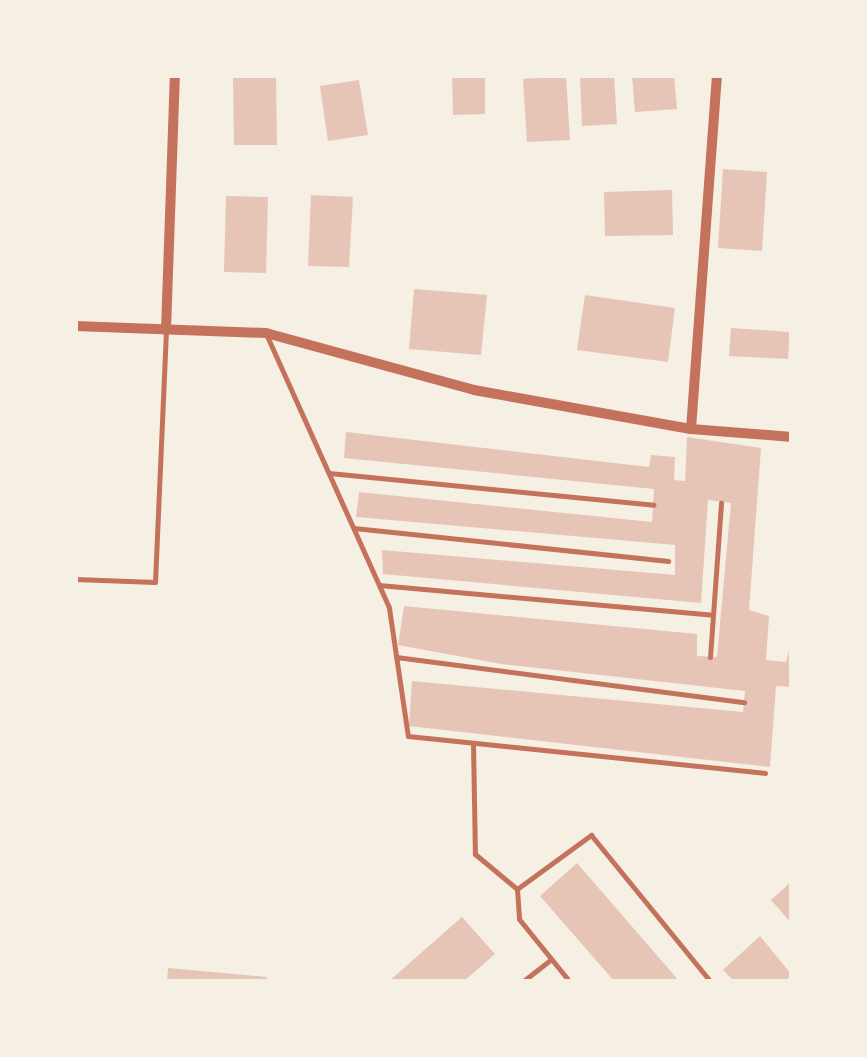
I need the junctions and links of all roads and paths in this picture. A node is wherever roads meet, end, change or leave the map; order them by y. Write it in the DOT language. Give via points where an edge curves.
graph roads {
  1 [pos="175,75"];
  2 [pos="717,75"];
  3 [pos="75,326"];
  4 [pos="166,330"];
  5 [pos="266,333"];
  6 [pos="690,428"];
  7 [pos="792,437"];
  8 [pos="330,472"];
  9 [pos="721,502"];
  10 [pos="653,505"];
  11 [pos="354,528"];
  12 [pos="668,561"];
  13 [pos="75,579"];
  14 [pos="379,586"];
  15 [pos="712,615"];
  16 [pos="396,657"];
  17 [pos="710,657"];
  18 [pos="744,702"];
  19 [pos="473,742"];
  20 [pos="765,773"];
  21 [pos="517,889"];
  22 [pos="551,959"];
  23 [pos="522,982"];
  24 [pos="570,982"];
  25 [pos="711,982"];
  1 -- 4 [label="street"];
  2 -- 6 [label="street"];
  3 -- 4 [label="street"];
  4 -- 5 [label="street"];
  4 -- 13 [label="lane" via="155,582"];
  5 -- 6 [label="street" via="474,390"];
  5 -- 8 [label="lane"];
  6 -- 7 [label="street"];
  8 -- 10 [label="lane"];
  8 -- 11 [label="lane"];
  9 -- 15 [label="lane"];
  11 -- 12 [label="lane"];
  11 -- 14 [label="lane"];
  14 -- 15 [label="lane"];
  14 -- 16 [label="lane"];
  15 -- 17 [label="lane"];
  16 -- 18 [label="lane"];
  16 -- 19 [label="lane" via="408,736"];
  19 -- 20 [label="lane"];
  19 -- 21 [label="lane" via="475,854"];
  21 -- 22 [label="lane" via="519,919"];
  21 -- 25 [label="lane" via="591,835"];
  22 -- 23 [label="lane"];
  22 -- 24 [label="lane"];
}
